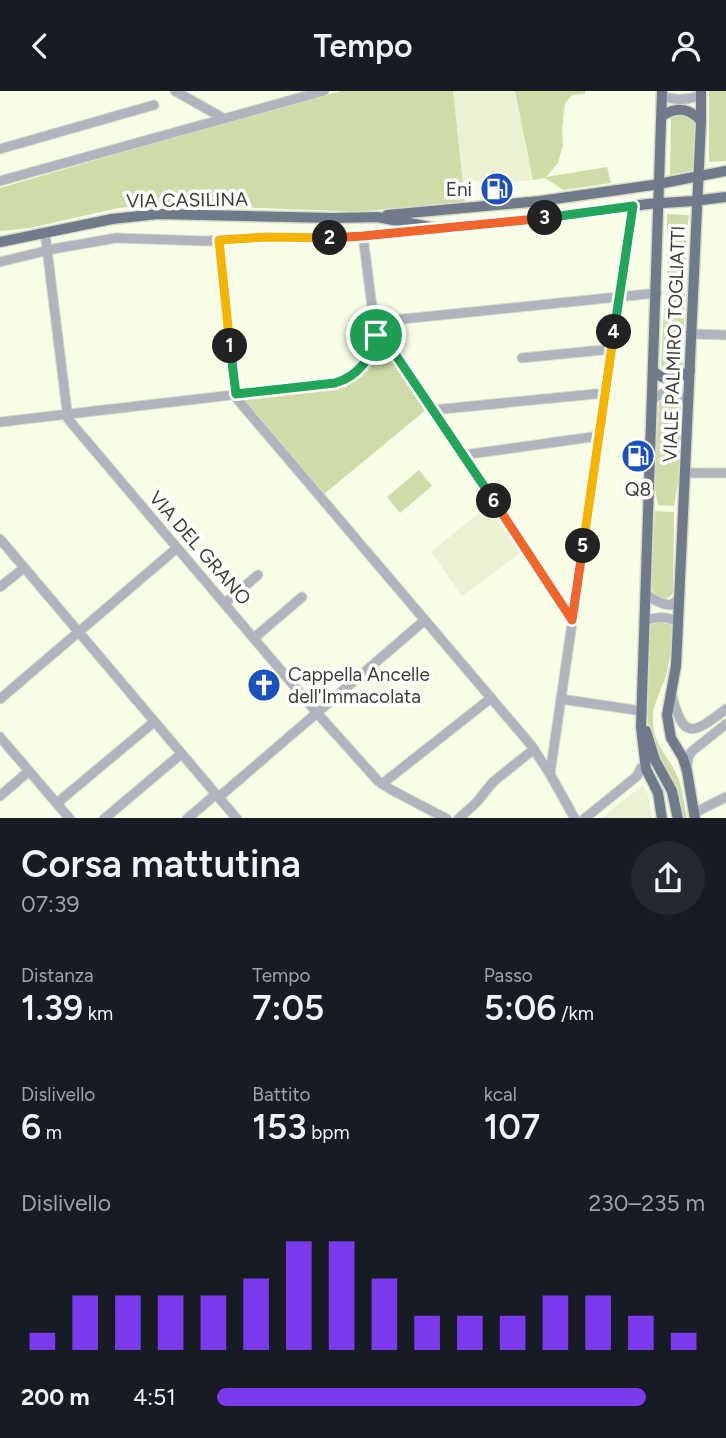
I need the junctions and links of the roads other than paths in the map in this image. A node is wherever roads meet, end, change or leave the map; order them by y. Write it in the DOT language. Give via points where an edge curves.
graph roads {
  1 [pos="175,91"];
  2 [pos="324,91"];
  3 [pos="662,93"];
  4 [pos="701,93"];
  5 [pos="154,104"];
  6 [pos="662,116"];
  7 [pos="223,118"];
  8 [pos="701,121"];
  9 [pos="0,149"];
  10 [pos="726,171"];
  11 [pos="698,176"];
  12 [pos="0,181"];
  13 [pos="660,183"];
  14 [pos="726,197"];
  15 [pos="698,201"];
  16 [pos="660,203"];
  17 [pos="633,206"];
  18 [pos="377,217"];
  19 [pos="436,229"];
  20 [pos="45,233"];
  21 [pos="363,236"];
  22 [pos="219,240"];
  23 [pos="0,242"];
  24 [pos="47,251"];
  25 [pos="0,261"];
  26 [pos="657,293"];
  27 [pos="620,296"];
  28 [pos="374,322"];
  29 [pos="692,334"];
  30 [pos="376,335"];
  31 [pos="726,335"];
  32 [pos="612,349"];
  33 [pos="522,358"];
  34 [pos="690,371"];
  35 [pos="654,372"];
  36 [pos="605,393"];
  37 [pos="236,394"];
  38 [pos="653,400"];
  39 [pos="688,401"];
  40 [pos="433,411"];
  41 [pos="66,414"];
  42 [pos="0,422"];
  43 [pos="598,436"];
  44 [pos="463,455"];
  45 [pos="686,473"];
  46 [pos="726,473"];
  47 [pos="0,539"];
  48 [pos="177,548"];
  49 [pos="24,568"];
  50 [pos="257,575"];
  51 [pos="0,587"];
  52 [pos="645,593"];
  53 [pos="302,597"];
  54 [pos="679,599"];
  55 [pos="225,603"];
  56 [pos="425,620"];
  57 [pos="572,620"];
  58 [pos="644,621"];
  59 [pos="678,623"];
  60 [pos="78,632"];
  61 [pos="254,638"];
  62 [pos="670,691"];
  63 [pos="491,698"];
  64 [pos="0,699"];
  65 [pos="561,699"];
  66 [pos="726,709"];
  67 [pos="642,711"];
  68 [pos="317,713"];
  69 [pos="154,722"];
  70 [pos="726,724"];
  71 [pos="641,727"];
  72 [pos="0,737"];
  73 [pos="534,749"];
  74 [pos="181,754"];
  75 [pos="643,755"];
  76 [pos="641,768"];
  77 [pos="29,771"];
  78 [pos="687,771"];
  79 [pos="550,774"];
  80 [pos="382,784"];
  81 [pos="689,788"];
  82 [pos="0,796"];
  83 [pos="218,796"];
  84 [pos="726,797"];
  85 [pos="57,803"];
  86 [pos="695,816"];
  87 [pos="70,818"];
  88 [pos="104,818"];
  89 [pos="187,818"];
  90 [pos="237,818"];
  91 [pos="447,818"];
  92 [pos="458,818"];
  93 [pos="575,818"];
  94 [pos="584,818"];
  95 [pos="659,818"];
  96 [pos="669,818"];
  97 [pos="678,818"];
  1 -- 7 [label="street"];
  2 -- 7 [label="street"];
  3 -- 4 [label="street" via="676,100"];
  3 -- 6 [label="main road, VIALE PALMIRO TOGLIATTI"];
  4 -- 8 [label="main road, VIALE PALMIRO TOGLIATTI"];
  5 -- 9 [label="street"];
  6 -- 8 [label="main road" via="683,109"];
  6 -- 13 [label="main road, VIALE PALMIRO TOGLIATTI"];
  7 -- 12 [label="street"];
  8 -- 11 [label="main road, VIALE PALMIRO TOGLIATTI"];
  10 -- 11 [label="main road, VIA CASILINA"];
  11 -- 13 [label="main road, VIA CASILINA"];
  11 -- 15 [label="main road, VIALE PALMIRO TOGLIATTI"];
  13 -- 16 [label="main road, VIALE PALMIRO TOGLIATTI"];
  13 -- 18 [label="main road, VIA CASILINA" via="540,201"];
  14 -- 15 [label="main road, VIA CASILINA"];
  15 -- 16 [label="main road, VIA CASILINA"];
  15 -- 29 [label="main road, VIALE PALMIRO TOGLIATTI"];
  16 -- 17 [label="main road, VIA CASILINA"];
  16 -- 26 [label="main road, VIALE PALMIRO TOGLIATTI"];
  17 -- 19 [label="main road, VIA CASILINA"];
  17 -- 27 [label="street"];
  18 -- 19 [label="main road, VIA CASILINA"];
  18 -- 20 [label="main road, VIA CASILINA" via="158,214"];
  19 -- 21 [label="street, VIA CASILINA"];
  20 -- 23 [label="main road, VIA CASILINA"];
  20 -- 24 [label="street"];
  21 -- 22 [label="street, VIA CASILINA"];
  21 -- 28 [label="street"];
  22 -- 24 [label="street, VIA CASILINA" via="116,238"];
  22 -- 37 [label="street"];
  24 -- 25 [label="street, VIA CASILINA"];
  24 -- 41 [label="street"];
  26 -- 27 [label="street"];
  26 -- 35 [label="main road, VIALE PALMIRO TOGLIATTI"];
  27 -- 28 [label="street"];
  27 -- 32 [label="street"];
  28 -- 30 [label="street"];
  29 -- 31 [label="street"];
  29 -- 34 [label="main road, VIALE PALMIRO TOGLIATTI"];
  30 -- 37 [label="street" via="363,365 346,379"];
  30 -- 40 [label="street" via="391,348"];
  32 -- 33 [label="street"];
  32 -- 36 [label="street"];
  34 -- 35 [label="main road" via="670,380"];
  34 -- 39 [label="main road, VIALE PALMIRO TOGLIATTI"];
  35 -- 38 [label="main road, VIALE PALMIRO TOGLIATTI"];
  36 -- 40 [label="street"];
  36 -- 43 [label="street"];
  37 -- 41 [label="street"];
  37 -- 56 [label="street"];
  38 -- 39 [label="street" via="671,392"];
  38 -- 52 [label="main road, VIALE PALMIRO TOGLIATTI"];
  39 -- 45 [label="main road, VIALE PALMIRO TOGLIATTI"];
  40 -- 44 [label="street"];
  41 -- 42 [label="street"];
  41 -- 48 [label="street, VIA DEL GRANO"];
  43 -- 44 [label="street"];
  43 -- 57 [label="street"];
  44 -- 57 [label="street"];
  45 -- 46 [label="street"];
  45 -- 54 [label="main road, VIALE PALMIRO TOGLIATTI"];
  47 -- 49 [label="street"];
  48 -- 55 [label="street, VIA DEL GRANO"];
  48 -- 60 [label="street"];
  49 -- 51 [label="street"];
  49 -- 60 [label="street"];
  50 -- 55 [label="street"];
  52 -- 54 [label="street" via="666,604"];
  52 -- 58 [label="main road, VIALE PALMIRO TOGLIATTI"];
  53 -- 61 [label="street"];
  54 -- 59 [label="main road, VIALE PALMIRO TOGLIATTI"];
  55 -- 61 [label="street, VIA DEL GRANO"];
  56 -- 63 [label="street"];
  56 -- 68 [label="street"];
  57 -- 65 [label="street"];
  58 -- 59 [label="street" via="661,617"];
  58 -- 67 [label="main road, VIALE PALMIRO TOGLIATTI"];
  59 -- 62 [label="main road, VIALE PALMIRO TOGLIATTI"];
  60 -- 64 [label="street"];
  60 -- 69 [label="street"];
  61 -- 68 [label="street, VIA DEL GRANO"];
  62 -- 66 [label="street" via="678,717 688,729 701,727"];
  62 -- 78 [label="main road, VIALE PALMIRO TOGLIATTI" via="668,728"];
  62 -- 81 [label="main road, VIALE PALMIRO TOGLIATTI" via="662,726"];
  63 -- 73 [label="street"];
  63 -- 80 [label="street"];
  65 -- 67 [label="street"];
  65 -- 79 [label="street"];
  67 -- 71 [label="main road, VIALE PALMIRO TOGLIATTI"];
  67 -- 97 [label="main road, VIALE PALMIRO TOGLIATTI" via="652,754 671,788"];
  68 -- 80 [label="street, VIA DEL GRANO"];
  68 -- 83 [label="street"];
  69 -- 74 [label="street"];
  69 -- 85 [label="street"];
  70 -- 78 [label="street" via="691,753"];
  71 -- 75 [label="main road, VIALE PALMIRO TOGLIATTI"];
  71 -- 96 [label="main road, VIALE PALMIRO TOGLIATTI"];
  72 -- 77 [label="street"];
  73 -- 79 [label="street"];
  73 -- 92 [label="street"];
  74 -- 83 [label="street"];
  74 -- 88 [label="street"];
  75 -- 76 [label="main road, VIALE PALMIRO TOGLIATTI"];
  75 -- 95 [label="main road, VIALE PALMIRO TOGLIATTI" via="658,793"];
  76 -- 94 [label="street"];
  76 -- 95 [label="main road, VIALE PALMIRO TOGLIATTI"];
  77 -- 82 [label="street"];
  77 -- 85 [label="street"];
  78 -- 81 [label="main road, VIALE PALMIRO TOGLIATTI"];
  79 -- 93 [label="street"];
  80 -- 91 [label="street, VIA DEL GRANO"];
  81 -- 86 [label="main road, VIALE PALMIRO TOGLIATTI"];
  83 -- 89 [label="street"];
  83 -- 90 [label="street"];
  84 -- 86 [label="street"];
  85 -- 87 [label="street"];
}
